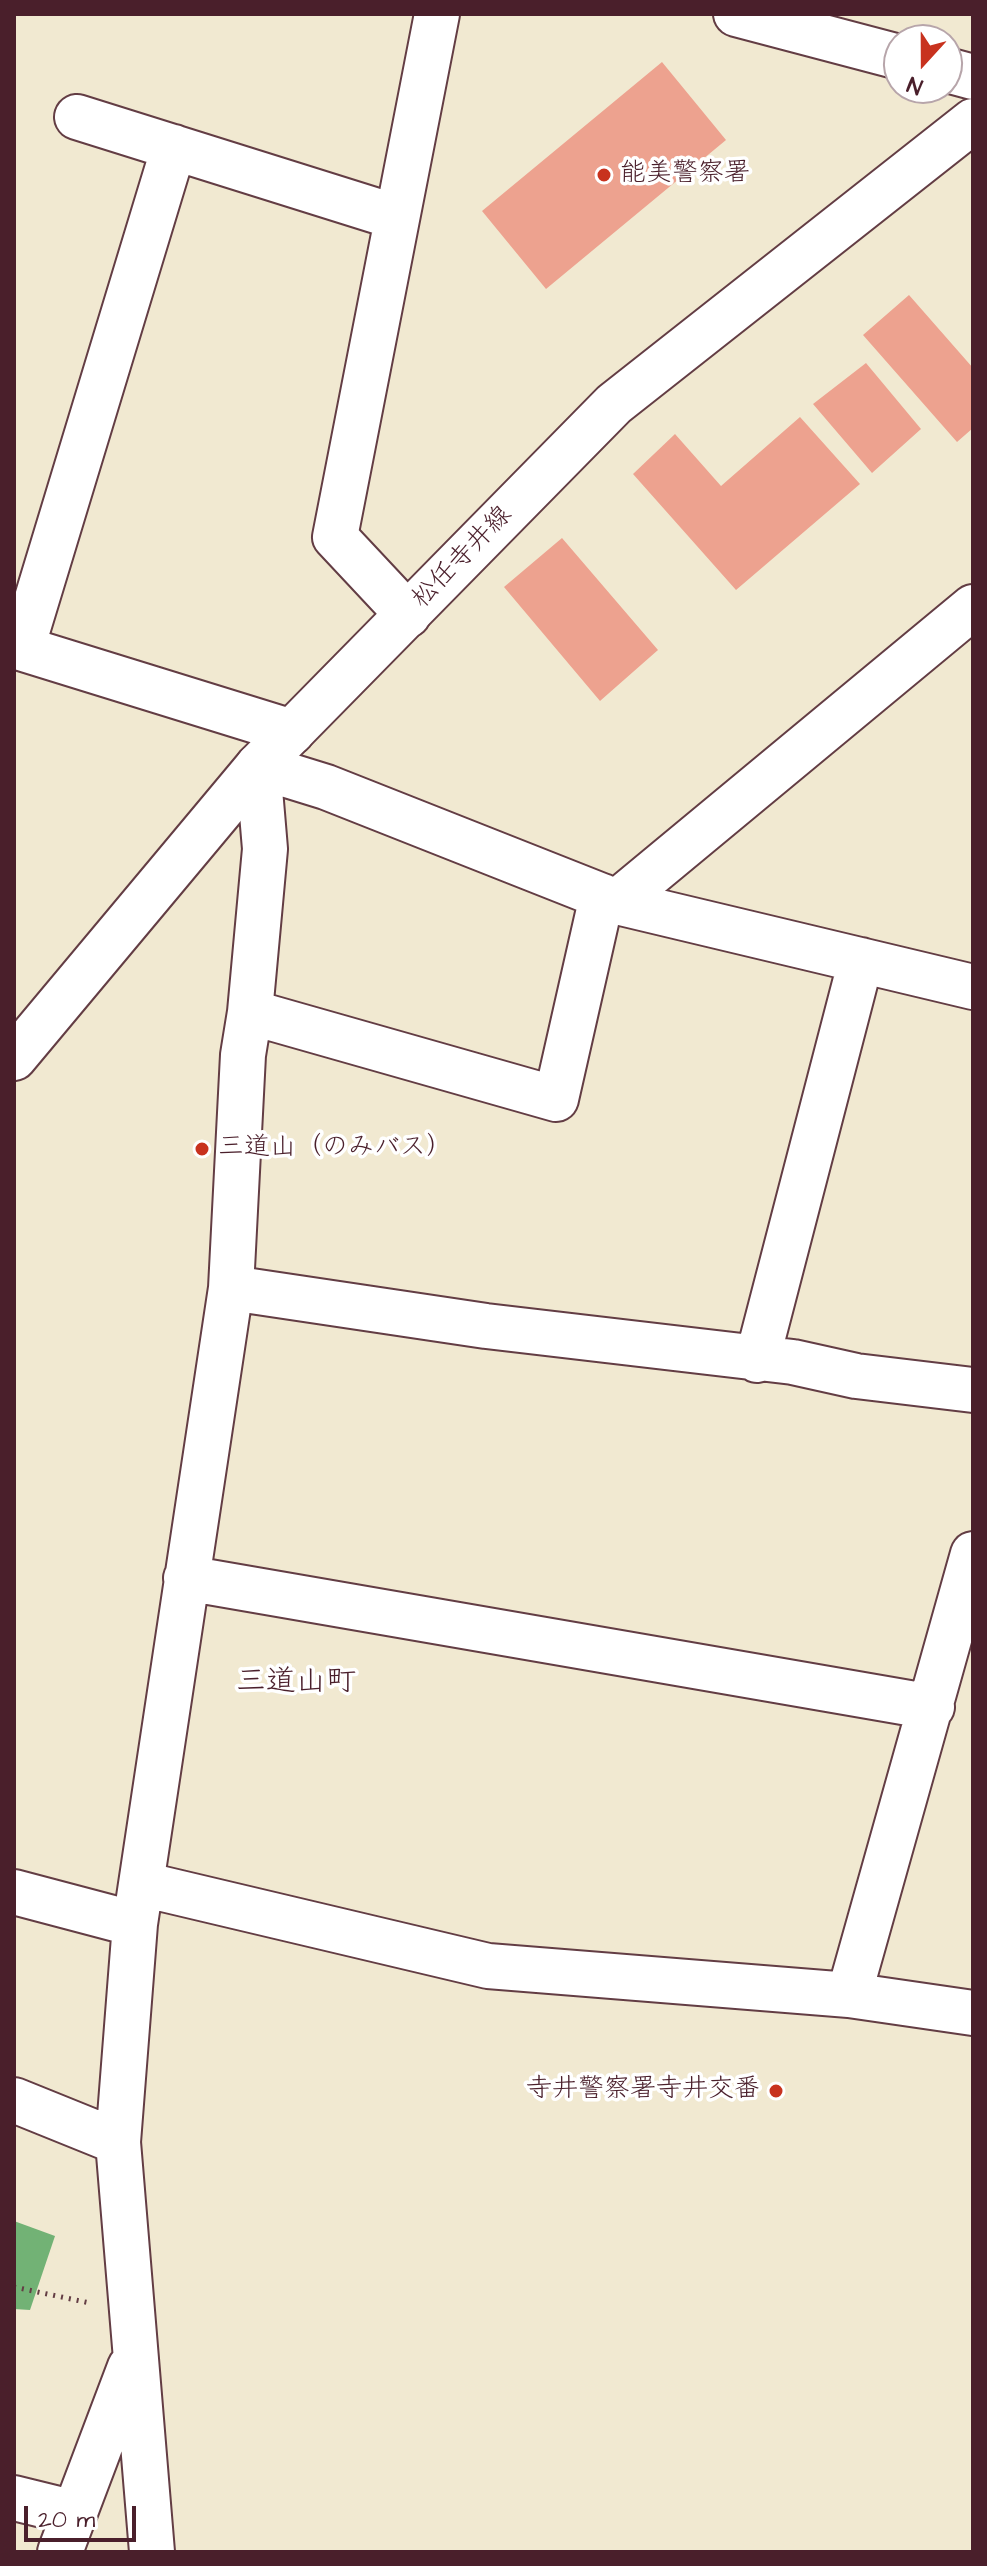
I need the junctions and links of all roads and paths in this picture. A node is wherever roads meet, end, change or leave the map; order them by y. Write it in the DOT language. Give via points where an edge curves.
graph roads {
  1 [pos="437,14"];
  2 [pos="736,14"];
  3 [pos="883,53"];
  4 [pos="77,117"];
  5 [pos="973,121"];
  6 [pos="174,147"];
  7 [pos="396,217"];
  8 [pos="973,607"];
  9 [pos="408,615"];
  10 [pos="18,647"];
  11 [pos="292,732"];
  12 [pos="258,766"];
  13 [pos="609,899"];
  14 [pos="861,960"];
  15 [pos="973,987"];
  16 [pos="250,1012"];
  17 [pos="14,1058"];
  18 [pos="231,1288"];
  19 [pos="757,1360"];
  20 [pos="973,1390"];
  21 [pos="973,1554"];
  22 [pos="186,1578"];
  23 [pos="932,1707"];
  24 [pos="14,1892"];
  25 [pos="139,1904"];
  26 [pos="849,1995"];
  27 [pos="973,2013"];
  28 [pos="14,2100"];
  29 [pos="118,2142"];
  30 [pos="14,2287"];
  31 [pos="130,2311"];
  32 [pos="134,2356"];
  33 [pos="14,2498"];
  34 [pos="67,2533"];
  35 [pos="152,2552"];
  1 -- 7 [label="street"];
  2 -- 3 [label="street"];
  4 -- 6 [label="street"];
  5 -- 9 [label="street, 松任寺井線" via="614,404"];
  6 -- 7 [label="street"];
  6 -- 10 [label="street"];
  7 -- 9 [label="street" via="335,537"];
  8 -- 13 [label="street"];
  9 -- 11 [label="street, 松任寺井線"];
  10 -- 11 [label="street"];
  11 -- 12 [label="street, 松任寺井線"];
  12 -- 13 [label="street" via="326,787"];
  12 -- 16 [label="street" via="265,849"];
  12 -- 17 [label="street, 松任寺井線"];
  13 -- 14 [label="street"];
  13 -- 16 [label="street" via="556,1099"];
  14 -- 15 [label="street"];
  14 -- 19 [label="street"];
  16 -- 18 [label="street" via="243,1055"];
  18 -- 19 [label="street"];
  18 -- 22 [label="street"];
  19 -- 20 [label="street"];
  21 -- 23 [label="street"];
  22 -- 23 [label="street"];
  22 -- 25 [label="street"];
  23 -- 26 [label="street"];
  24 -- 25 [label="street"];
  25 -- 26 [label="street" via="488,1966"];
  25 -- 29 [label="street"];
  26 -- 27 [label="street"];
  28 -- 29 [label="street"];
  29 -- 31 [label="street"];
  30 -- 31 [label="path"];
  31 -- 32 [label="street"];
  32 -- 34 [label="street"];
  32 -- 35 [label="street"];
  33 -- 34 [label="street"];
}
